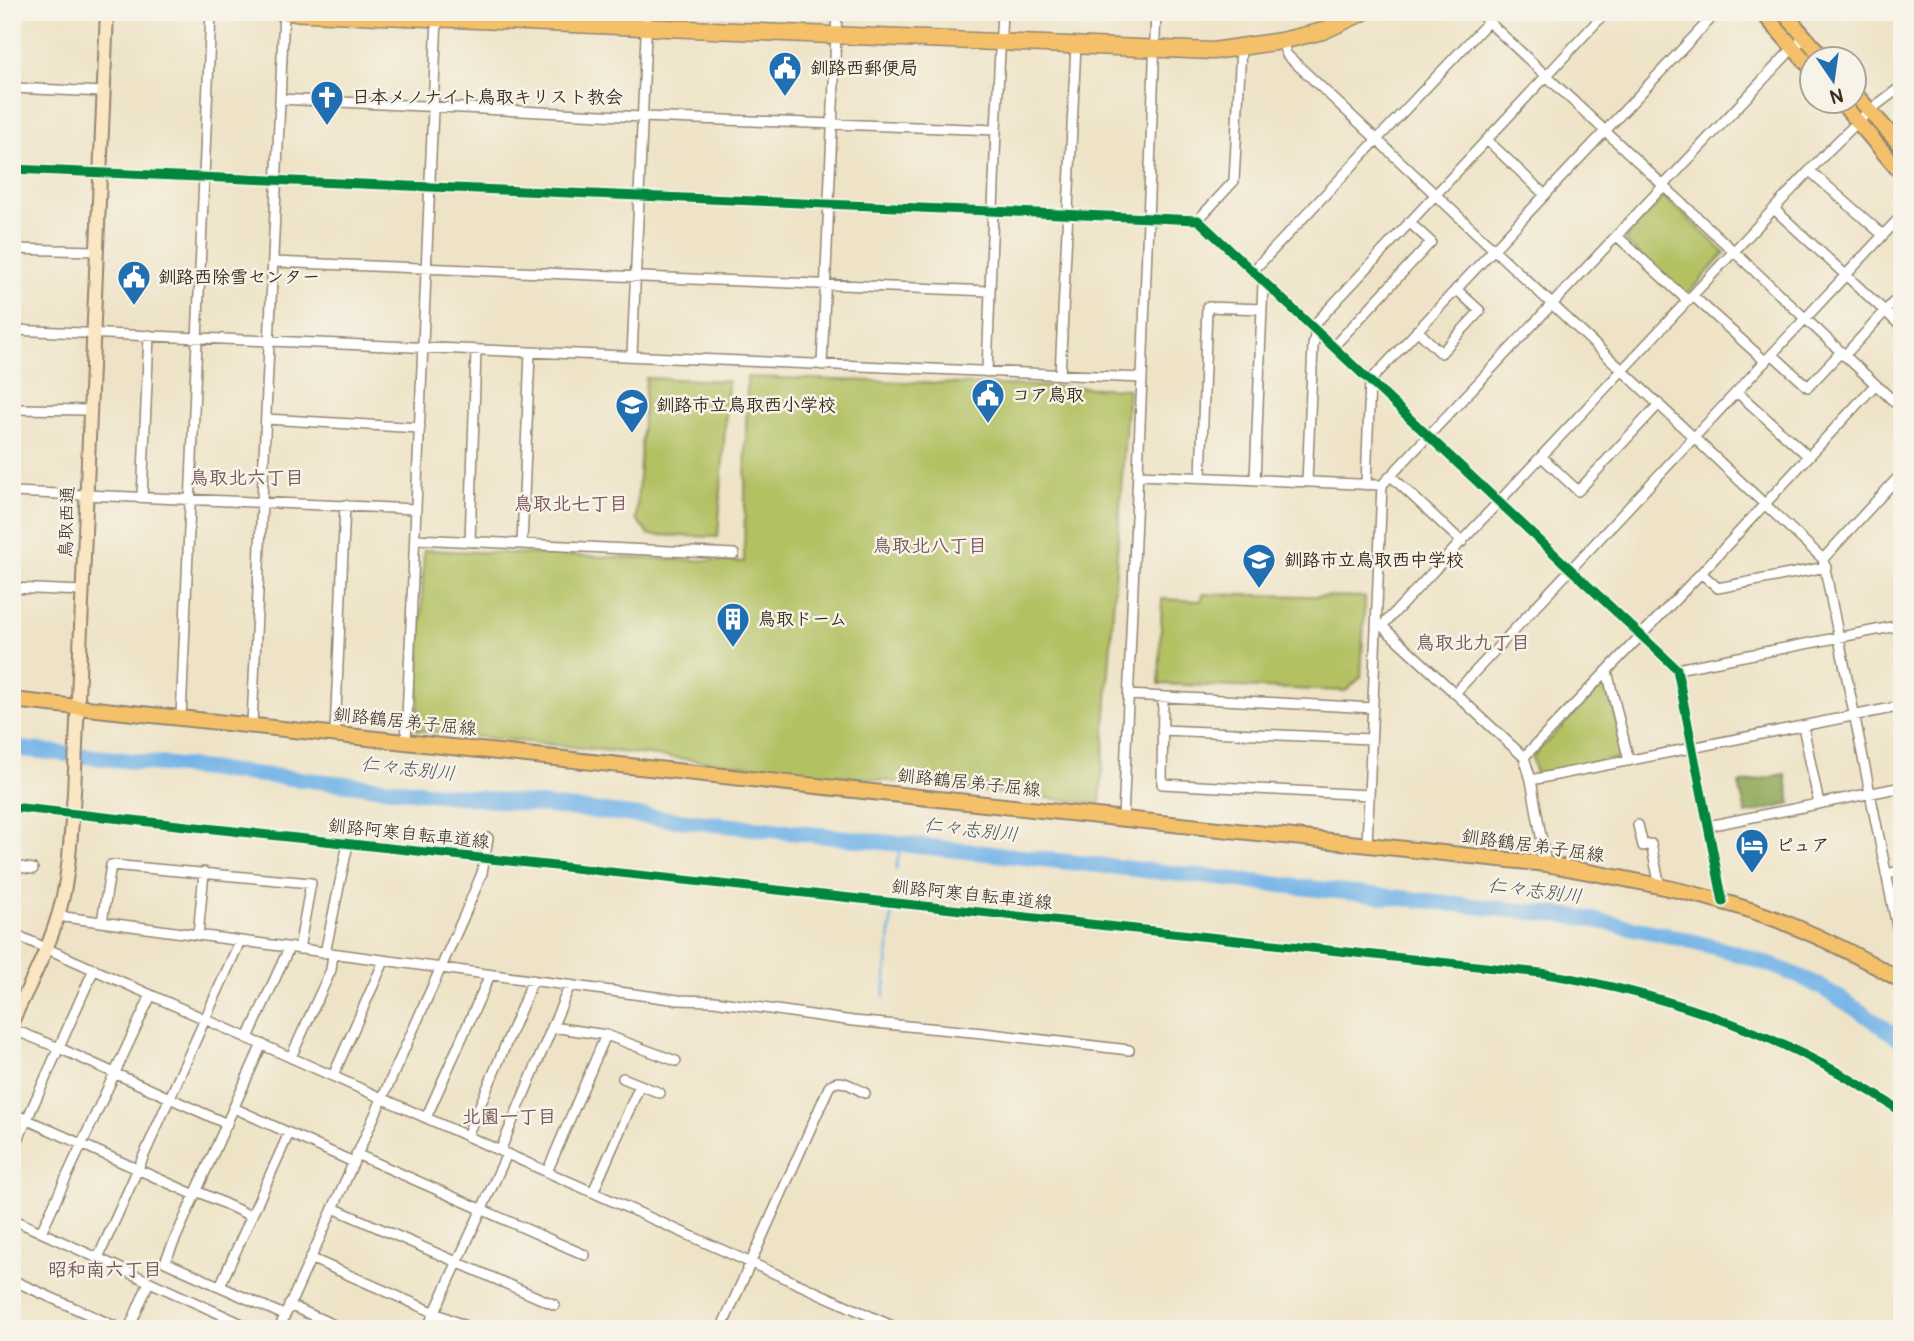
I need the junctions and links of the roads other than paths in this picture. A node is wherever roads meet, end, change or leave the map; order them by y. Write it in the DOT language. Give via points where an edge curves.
graph roads {
  1 [pos="107,12"];
  2 [pos="211,12"];
  3 [pos="284,12"];
  4 [pos="837,12"];
  5 [pos="1002,12"];
  6 [pos="1156,12"];
  7 [pos="1364,12"];
  8 [pos="1478,12"];
  9 [pos="1606,12"];
  10 [pos="1697,12"];
  11 [pos="1717,12"];
  12 [pos="1762,12"];
  13 [pos="1783,12"];
  14 [pos="437,16"];
  15 [pos="646,20"];
  16 [pos="1488,22"];
  17 [pos="1708,22"];
  18 [pos="836,35"];
  19 [pos="1805,37"];
  20 [pos="1281,41"];
  21 [pos="1001,43"];
  22 [pos="1076,45"];
  23 [pos="1813,46"];
  24 [pos="1154,48"];
  25 [pos="1241,48"];
  26 [pos="1793,48"];
  27 [pos="1798,54"];
  28 [pos="1546,77"];
  29 [pos="1902,86"];
  30 [pos="12,88"];
  31 [pos="104,92"];
  32 [pos="280,99"];
  33 [pos="434,106"];
  34 [pos="1870,110"];
  35 [pos="1853,116"];
  36 [pos="642,117"];
  37 [pos="1857,120"];
  38 [pos="833,123"];
  39 [pos="996,130"];
  40 [pos="1604,131"];
  41 [pos="1376,139"];
  42 [pos="1487,140"];
  43 [pos="1902,147"];
  44 [pos="12,169"];
  45 [pos="1810,171"];
  46 [pos="99,172"];
  47 [pos="1902,174"];
  48 [pos="204,176"];
  49 [pos="276,181"];
  50 [pos="1664,186"];
  51 [pos="430,187"];
  52 [pos="1436,194"];
  53 [pos="1545,195"];
  54 [pos="639,196"];
  55 [pos="830,205"];
  56 [pos="1773,209"];
  57 [pos="994,211"];
  58 [pos="1066,214"];
  59 [pos="1902,215"];
  60 [pos="1147,218"];
  61 [pos="1198,220"];
  62 [pos="1409,222"];
  63 [pos="1883,235"];
  64 [pos="1616,236"];
  65 [pos="12,249"];
  66 [pos="1494,249"];
  67 [pos="96,251"];
  68 [pos="1733,253"];
  69 [pos="273,262"];
  70 [pos="427,268"];
  71 [pos="1252,272"];
  72 [pos="1845,275"];
  73 [pos="636,276"];
  74 [pos="1263,283"];
  75 [pos="827,284"];
  76 [pos="1456,289"];
  77 [pos="990,292"];
  78 [pos="1902,293"];
  79 [pos="1690,299"];
  80 [pos="1552,304"];
  81 [pos="1262,309"];
  82 [pos="1885,311"];
  83 [pos="1805,320"];
  84 [pos="1902,327"];
  85 [pos="1314,329"];
  86 [pos="12,330"];
  87 [pos="1417,330"];
  88 [pos="93,333"];
  89 [pos="149,335"];
  90 [pos="196,339"];
  91 [pos="269,341"];
  92 [pos="1333,347"];
  93 [pos="423,348"];
  94 [pos="476,350"];
  95 [pos="530,353"];
  96 [pos="1842,355"];
  97 [pos="632,356"];
  98 [pos="1769,358"];
  99 [pos="822,365"];
  100 [pos="987,372"];
  101 [pos="1623,372"];
  102 [pos="1060,375"];
  103 [pos="1142,378"];
  104 [pos="1370,381"];
  105 [pos="1875,385"];
  106 [pos="1738,393"];
  107 [pos="1659,404"];
  108 [pos="12,409"];
  109 [pos="89,410"];
  110 [pos="1902,410"];
  111 [pos="266,419"];
  112 [pos="420,428"];
  113 [pos="1429,436"];
  114 [pos="1695,438"];
  115 [pos="1808,456"];
  116 [pos="1542,457"];
  117 [pos="1902,473"];
  118 [pos="1138,475"];
  119 [pos="1391,476"];
  120 [pos="1201,477"];
  121 [pos="1255,480"];
  122 [pos="1307,482"];
  123 [pos="1366,485"];
  124 [pos="1382,485"];
  125 [pos="12,492"];
  126 [pos="86,494"];
  127 [pos="142,497"];
  128 [pos="189,499"];
  129 [pos="262,502"];
  130 [pos="1499,502"];
  131 [pos="1765,503"];
  132 [pos="345,505"];
  133 [pos="416,509"];
  134 [pos="415,539"];
  135 [pos="1902,541"];
  136 [pos="470,542"];
  137 [pos="1462,542"];
  138 [pos="522,544"];
  139 [pos="1902,553"];
  140 [pos="734,554"];
  141 [pos="1825,563"];
  142 [pos="1570,569"];
  143 [pos="1701,573"];
  144 [pos="12,588"];
  145 [pos="82,591"];
  146 [pos="1902,625"];
  147 [pos="1379,626"];
  148 [pos="1641,635"];
  149 [pos="1839,637"];
  150 [pos="1677,669"];
  151 [pos="1607,671"];
  152 [pos="1456,692"];
  153 [pos="1128,695"];
  154 [pos="1163,696"];
  155 [pos="12,699"];
  156 [pos="1902,706"];
  157 [pos="1373,708"];
  158 [pos="77,712"];
  159 [pos="1855,716"];
  160 [pos="180,718"];
  161 [pos="253,724"];
  162 [pos="1803,726"];
  163 [pos="1162,730"];
  164 [pos="335,733"];
  165 [pos="1371,739"];
  166 [pos="406,741"];
  167 [pos="1693,748"];
  168 [pos="1524,757"];
  169 [pos="1629,761"];
  170 [pos="1531,780"];
  171 [pos="1902,787"];
  172 [pos="1369,794"];
  173 [pos="1870,794"];
  174 [pos="1819,804"];
  175 [pos="1123,819"];
  176 [pos="1638,825"];
  177 [pos="1708,826"];
  178 [pos="488,838"];
  179 [pos="348,844"];
  180 [pos="1367,845"];
  181 [pos="1546,864"];
  182 [pos="12,866"];
  183 [pos="33,869"];
  184 [pos="1902,871"];
  185 [pos="204,872"];
  186 [pos="1886,874"];
  187 [pos="1660,886"];
  188 [pos="1723,901"];
  189 [pos="57,916"];
  190 [pos="102,922"];
  191 [pos="12,933"];
  192 [pos="198,935"];
  193 [pos="240,941"];
  194 [pos="46,948"];
  195 [pos="294,949"];
  196 [pos="1902,951"];
  197 [pos="329,954"];
  198 [pos="384,961"];
  199 [pos="440,969"];
  200 [pos="94,970"];
  201 [pos="490,975"];
  202 [pos="1901,978"];
  203 [pos="533,980"];
  204 [pos="569,985"];
  205 [pos="151,995"];
  206 [pos="205,1019"];
  207 [pos="12,1022"];
  208 [pos="552,1027"];
  209 [pos="12,1029"];
  210 [pos="606,1035"];
  211 [pos="248,1038"];
  212 [pos="262,1044"];
  213 [pos="59,1048"];
  214 [pos="1129,1050"];
  215 [pos="291,1057"];
  216 [pos="676,1061"];
  217 [pos="114,1073"];
  218 [pos="333,1076"];
  219 [pos="623,1078"];
  220 [pos="640,1085"];
  221 [pos="865,1093"];
  222 [pos="660,1094"];
  223 [pos="169,1098"];
  224 [pos="382,1098"];
  225 [pos="234,1108"];
  226 [pos="12,1114"];
  227 [pos="426,1118"];
  228 [pos="27,1120"];
  229 [pos="227,1124"];
  230 [pos="289,1133"];
  231 [pos="467,1136"];
  232 [pos="82,1144"];
  233 [pos="504,1152"];
  234 [pos="12,1153"];
  235 [pos="355,1158"];
  236 [pos="137,1169"];
  237 [pos="547,1172"];
  238 [pos="593,1192"];
  239 [pos="196,1193"];
  240 [pos="333,1208"];
  241 [pos="483,1210"];
  242 [pos="251,1216"];
  243 [pos="12,1219"];
  244 [pos="41,1233"];
  245 [pos="585,1255"];
  246 [pos="97,1258"];
  247 [pos="310,1258"];
  248 [pos="457,1263"];
  249 [pos="750,1263"];
  250 [pos="12,1280"];
  251 [pos="149,1282"];
  252 [pos="220,1286"];
  253 [pos="289,1305"];
  254 [pos="555,1305"];
  255 [pos="434,1312"];
  256 [pos="285,1315"];
  257 [pos="121,1329"];
  258 [pos="129,1329"];
  259 [pos="253,1329"];
  260 [pos="279,1329"];
  261 [pos="343,1329"];
  262 [pos="427,1329"];
  263 [pos="472,1329"];
  264 [pos="721,1329"];
  265 [pos="899,1329"];
  1 -- 31 [label="street, 鳥取西通"];
  2 -- 48 [label="street"];
  3 -- 14 [label="highway"];
  3 -- 32 [label="street"];
  4 -- 18 [label="street"];
  5 -- 21 [label="street"];
  6 -- 24 [label="street"];
  7 -- 20 [label="highway" via="1322,31"];
  8 -- 16 [label="street"];
  9 -- 28 [label="street"];
  10 -- 17 [label="street"];
  11 -- 17 [label="street"];
  12 -- 26 [label="main road"];
  13 -- 19 [label="main road"];
  14 -- 15 [label="highway"];
  14 -- 33 [label="street"];
  15 -- 18 [label="highway"];
  15 -- 36 [label="street"];
  16 -- 28 [label="street"];
  16 -- 41 [label="street"];
  17 -- 40 [label="street"];
  18 -- 21 [label="highway"];
  18 -- 38 [label="street"];
  19 -- 23 [label="main road"];
  19 -- 26 [label="street"];
  20 -- 25 [label="highway"];
  20 -- 41 [label="street" via="1287,55"];
  21 -- 22 [label="highway"];
  21 -- 39 [label="street"];
  22 -- 24 [label="highway"];
  22 -- 58 [label="street"];
  24 -- 25 [label="highway"];
  24 -- 60 [label="street"];
  25 -- 61 [label="street" via="1234,181"];
  26 -- 27 [label="main road"];
  26 -- 50 [label="street"];
  28 -- 40 [label="street"];
  28 -- 42 [label="street"];
  29 -- 34 [label="street"];
  30 -- 31 [label="street"];
  31 -- 46 [label="street, 鳥取西通"];
  32 -- 33 [label="street"];
  32 -- 49 [label="street"];
  33 -- 36 [label="street"];
  33 -- 51 [label="street"];
  34 -- 37 [label="street"];
  34 -- 43 [label="main road"];
  35 -- 37 [label="main road"];
  36 -- 38 [label="street"];
  36 -- 54 [label="street"];
  37 -- 45 [label="street"];
  37 -- 47 [label="main road"];
  38 -- 39 [label="street"];
  38 -- 55 [label="street"];
  39 -- 57 [label="street"];
  40 -- 50 [label="street"];
  40 -- 53 [label="street"];
  41 -- 52 [label="street"];
  41 -- 71 [label="street"];
  42 -- 52 [label="street"];
  42 -- 53 [label="street"];
  44 -- 46 [label="street"];
  45 -- 56 [label="street"];
  45 -- 63 [label="street"];
  46 -- 48 [label="street"];
  46 -- 67 [label="street, 鳥取西通"];
  48 -- 49 [label="street"];
  48 -- 90 [label="street"];
  49 -- 51 [label="street"];
  49 -- 69 [label="street"];
  50 -- 64 [label="street"];
  50 -- 68 [label="street"];
  51 -- 54 [label="street"];
  51 -- 70 [label="street"];
  52 -- 62 [label="street"];
  52 -- 66 [label="street"];
  53 -- 66 [label="street"];
  54 -- 55 [label="street"];
  54 -- 73 [label="street"];
  55 -- 57 [label="street"];
  55 -- 75 [label="street"];
  56 -- 68 [label="street"];
  56 -- 72 [label="street"];
  57 -- 58 [label="street"];
  57 -- 77 [label="street"];
  58 -- 60 [label="street"];
  58 -- 102 [label="street"];
  59 -- 63 [label="street"];
  60 -- 61 [label="street"];
  60 -- 103 [label="street"];
  61 -- 71 [label="street"];
  62 -- 85 [label="street"];
  62 -- 92 [label="street" via="1431,242"];
  63 -- 72 [label="street"];
  64 -- 79 [label="street"];
  64 -- 80 [label="street"];
  65 -- 67 [label="street"];
  66 -- 76 [label="street"];
  66 -- 80 [label="street"];
  67 -- 88 [label="street, 鳥取西通"];
  68 -- 79 [label="street"];
  68 -- 83 [label="street"];
  69 -- 70 [label="street"];
  69 -- 91 [label="street"];
  70 -- 73 [label="street"];
  70 -- 93 [label="street"];
  71 -- 74 [label="street"];
  72 -- 82 [label="street"];
  72 -- 83 [label="street"];
  73 -- 75 [label="street"];
  73 -- 97 [label="street"];
  74 -- 81 [label="street"];
  74 -- 85 [label="street"];
  75 -- 77 [label="street"];
  75 -- 99 [label="street"];
  76 -- 87 [label="street"];
  76 -- 87 [label="street" via="1480,312 1441,353"];
  77 -- 100 [label="street"];
  78 -- 82 [label="street"];
  79 -- 98 [label="street"];
  79 -- 101 [label="street"];
  80 -- 101 [label="street"];
  80 -- 113 [label="street"];
  81 -- 120 [label="street" via="1207,307"];
  81 -- 121 [label="street"];
  82 -- 84 [label="street"];
  82 -- 96 [label="street"];
  83 -- 96 [label="street"];
  83 -- 98 [label="street"];
  85 -- 92 [label="street"];
  85 -- 122 [label="street"];
  86 -- 88 [label="street"];
  87 -- 104 [label="street"];
  88 -- 89 [label="street"];
  88 -- 109 [label="street, 鳥取西通"];
  89 -- 90 [label="street"];
  89 -- 127 [label="street"];
  90 -- 91 [label="street"];
  90 -- 128 [label="street"];
  91 -- 93 [label="street"];
  91 -- 111 [label="street"];
  92 -- 104 [label="street"];
  93 -- 94 [label="street"];
  93 -- 112 [label="street"];
  94 -- 95 [label="street"];
  94 -- 136 [label="street"];
  95 -- 97 [label="street"];
  95 -- 138 [label="street"];
  96 -- 98 [label="street" via="1808,387"];
  96 -- 105 [label="street"];
  97 -- 99 [label="street"];
  98 -- 106 [label="street"];
  99 -- 100 [label="street"];
  100 -- 102 [label="street"];
  101 -- 107 [label="street"];
  101 -- 116 [label="street"];
  102 -- 103 [label="street"];
  103 -- 118 [label="street"];
  104 -- 113 [label="street"];
  104 -- 123 [label="street"];
  105 -- 110 [label="street"];
  105 -- 115 [label="street"];
  106 -- 114 [label="street"];
  106 -- 115 [label="street"];
  107 -- 114 [label="street"];
  107 -- 116 [label="street" via="1578,491"];
  108 -- 109 [label="street"];
  109 -- 126 [label="street, 鳥取西通"];
  111 -- 112 [label="street"];
  111 -- 129 [label="street"];
  112 -- 133 [label="street"];
  113 -- 119 [label="street"];
  113 -- 130 [label="street"];
  114 -- 131 [label="street"];
  114 -- 142 [label="street"];
  115 -- 131 [label="street"];
  116 -- 130 [label="street"];
  117 -- 141 [label="street"];
  118 -- 120 [label="street"];
  118 -- 153 [label="street"];
  119 -- 124 [label="street"];
  119 -- 137 [label="street"];
  120 -- 121 [label="street"];
  121 -- 122 [label="street"];
  122 -- 123 [label="street"];
  123 -- 124 [label="street"];
  124 -- 147 [label="street"];
  125 -- 126 [label="street"];
  126 -- 127 [label="street"];
  126 -- 145 [label="street, 鳥取西通"];
  127 -- 128 [label="street"];
  128 -- 129 [label="street"];
  128 -- 160 [label="street"];
  129 -- 132 [label="street"];
  129 -- 161 [label="street"];
  130 -- 137 [label="street"];
  130 -- 142 [label="street"];
  131 -- 141 [label="street"];
  131 -- 143 [label="street"];
  132 -- 133 [label="street"];
  132 -- 164 [label="street"];
  133 -- 134 [label="street"];
  134 -- 136 [label="street"];
  134 -- 166 [label="street"];
  135 -- 139 [label="street"];
  136 -- 138 [label="street"];
  137 -- 147 [label="street"];
  138 -- 140 [label="street"];
  141 -- 143 [label="street" via="1718,588"];
  141 -- 149 [label="street"];
  142 -- 148 [label="street"];
  142 -- 152 [label="street"];
  143 -- 148 [label="street"];
  144 -- 145 [label="street"];
  145 -- 158 [label="street, 鳥取西通"];
  146 -- 149 [label="street"];
  147 -- 152 [label="street"];
  147 -- 157 [label="street"];
  148 -- 150 [label="street"];
  148 -- 151 [label="street"];
  149 -- 150 [label="street"];
  149 -- 159 [label="street"];
  150 -- 167 [label="street"];
  151 -- 168 [label="street"];
  151 -- 169 [label="street"];
  152 -- 168 [label="street"];
  153 -- 154 [label="street"];
  153 -- 175 [label="street"];
  154 -- 157 [label="street"];
  154 -- 163 [label="street"];
  155 -- 158 [label="main road, 釧路鶴居弟子屈線"];
  156 -- 159 [label="street"];
  157 -- 165 [label="street"];
  158 -- 160 [label="main road, 釧路鶴居弟子屈線"];
  158 -- 189 [label="street, 鳥取西通" via="69,861"];
  159 -- 162 [label="street"];
  159 -- 173 [label="street"];
  160 -- 161 [label="main road, 釧路鶴居弟子屈線"];
  161 -- 164 [label="main road, 釧路鶴居弟子屈線"];
  162 -- 167 [label="street"];
  162 -- 174 [label="street"];
  163 -- 165 [label="street"];
  163 -- 172 [label="street" via="1162,784"];
  164 -- 166 [label="main road, 釧路鶴居弟子屈線"];
  165 -- 172 [label="street"];
  166 -- 175 [label="main road, 釧路鶴居弟子屈線"];
  167 -- 169 [label="street"];
  167 -- 177 [label="street"];
  168 -- 170 [label="street"];
  169 -- 170 [label="street"];
  170 -- 181 [label="street"];
  171 -- 173 [label="street"];
  172 -- 180 [label="street"];
  173 -- 174 [label="street"];
  173 -- 186 [label="street"];
  174 -- 177 [label="street"];
  175 -- 180 [label="main road, 釧路鶴居弟子屈線"];
  176 -- 187 [label="street" via="1643,846 1651,844"];
  177 -- 188 [label="street"];
  178 -- 199 [label="street" via="482,873"];
  179 -- 197 [label="street"];
  180 -- 181 [label="main road, 釧路鶴居弟子屈線"];
  181 -- 187 [label="main road, 釧路鶴居弟子屈線"];
  182 -- 183 [label="street"];
  184 -- 186 [label="street"];
  185 -- 190 [label="street" via="111,865"];
  185 -- 192 [label="street"];
  185 -- 195 [label="street" via="311,883"];
  186 -- 196 [label="street"];
  187 -- 188 [label="main road, 釧路鶴居弟子屈線"];
  188 -- 202 [label="main road, 釧路鶴居弟子屈線" via="1785,924"];
  189 -- 190 [label="street"];
  189 -- 194 [label="street, 鳥取西通"];
  190 -- 192 [label="street"];
  191 -- 194 [label="street"];
  192 -- 193 [label="street"];
  193 -- 195 [label="street"];
  193 -- 206 [label="street"];
  194 -- 200 [label="street"];
  194 -- 207 [label="street, 鳥取西通"];
  195 -- 197 [label="street"];
  195 -- 211 [label="street"];
  197 -- 198 [label="street"];
  197 -- 215 [label="street" via="331,971"];
  198 -- 199 [label="street"];
  198 -- 218 [label="street"];
  199 -- 201 [label="street"];
  199 -- 224 [label="street"];
  200 -- 205 [label="street"];
  200 -- 213 [label="street"];
  201 -- 203 [label="street"];
  201 -- 227 [label="street"];
  203 -- 204 [label="street"];
  203 -- 231 [label="street"];
  204 -- 208 [label="street"];
  204 -- 214 [label="street"];
  205 -- 206 [label="street"];
  205 -- 217 [label="street"];
  206 -- 211 [label="street"];
  206 -- 223 [label="street"];
  208 -- 210 [label="street"];
  208 -- 233 [label="street"];
  209 -- 213 [label="street"];
  210 -- 216 [label="street"];
  210 -- 237 [label="street"];
  211 -- 212 [label="street"];
  212 -- 215 [label="street"];
  212 -- 225 [label="street"];
  213 -- 217 [label="street"];
  213 -- 228 [label="street"];
  215 -- 218 [label="street"];
  217 -- 223 [label="street"];
  217 -- 232 [label="street"];
  218 -- 224 [label="street"];
  219 -- 220 [label="street"];
  220 -- 222 [label="street"];
  220 -- 238 [label="street"];
  221 -- 249 [label="street" via="838,1081 829,1087"];
  223 -- 229 [label="street"];
  223 -- 236 [label="street"];
  224 -- 227 [label="street"];
  224 -- 235 [label="street"];
  225 -- 229 [label="street"];
  225 -- 230 [label="street"];
  226 -- 228 [label="street"];
  227 -- 231 [label="street"];
  228 -- 232 [label="street"];
  228 -- 234 [label="street"];
  229 -- 239 [label="street"];
  230 -- 235 [label="street"];
  230 -- 242 [label="street"];
  231 -- 233 [label="street"];
  232 -- 236 [label="street"];
  232 -- 244 [label="street"];
  233 -- 237 [label="street"];
  233 -- 241 [label="street"];
  235 -- 240 [label="street"];
  235 -- 241 [label="street"];
  236 -- 239 [label="street"];
  236 -- 246 [label="street"];
  237 -- 238 [label="street"];
  238 -- 249 [label="street"];
  239 -- 242 [label="street"];
  239 -- 252 [label="street" via="165,1262"];
  240 -- 247 [label="street"];
  240 -- 248 [label="street"];
  241 -- 245 [label="street"];
  241 -- 248 [label="street"];
  242 -- 252 [label="street"];
  243 -- 244 [label="street"];
  244 -- 246 [label="street"];
  246 -- 251 [label="street"];
  247 -- 253 [label="street"];
  247 -- 255 [label="street"];
  248 -- 254 [label="street"];
  248 -- 255 [label="street"];
  249 -- 264 [label="street"];
  249 -- 265 [label="street"];
  250 -- 257 [label="street"];
  251 -- 258 [label="street"];
  251 -- 259 [label="street"];
  252 -- 256 [label="street"];
  253 -- 256 [label="street"];
  253 -- 261 [label="street"];
  255 -- 262 [label="street"];
  255 -- 263 [label="street"];
  256 -- 260 [label="street"];
}
